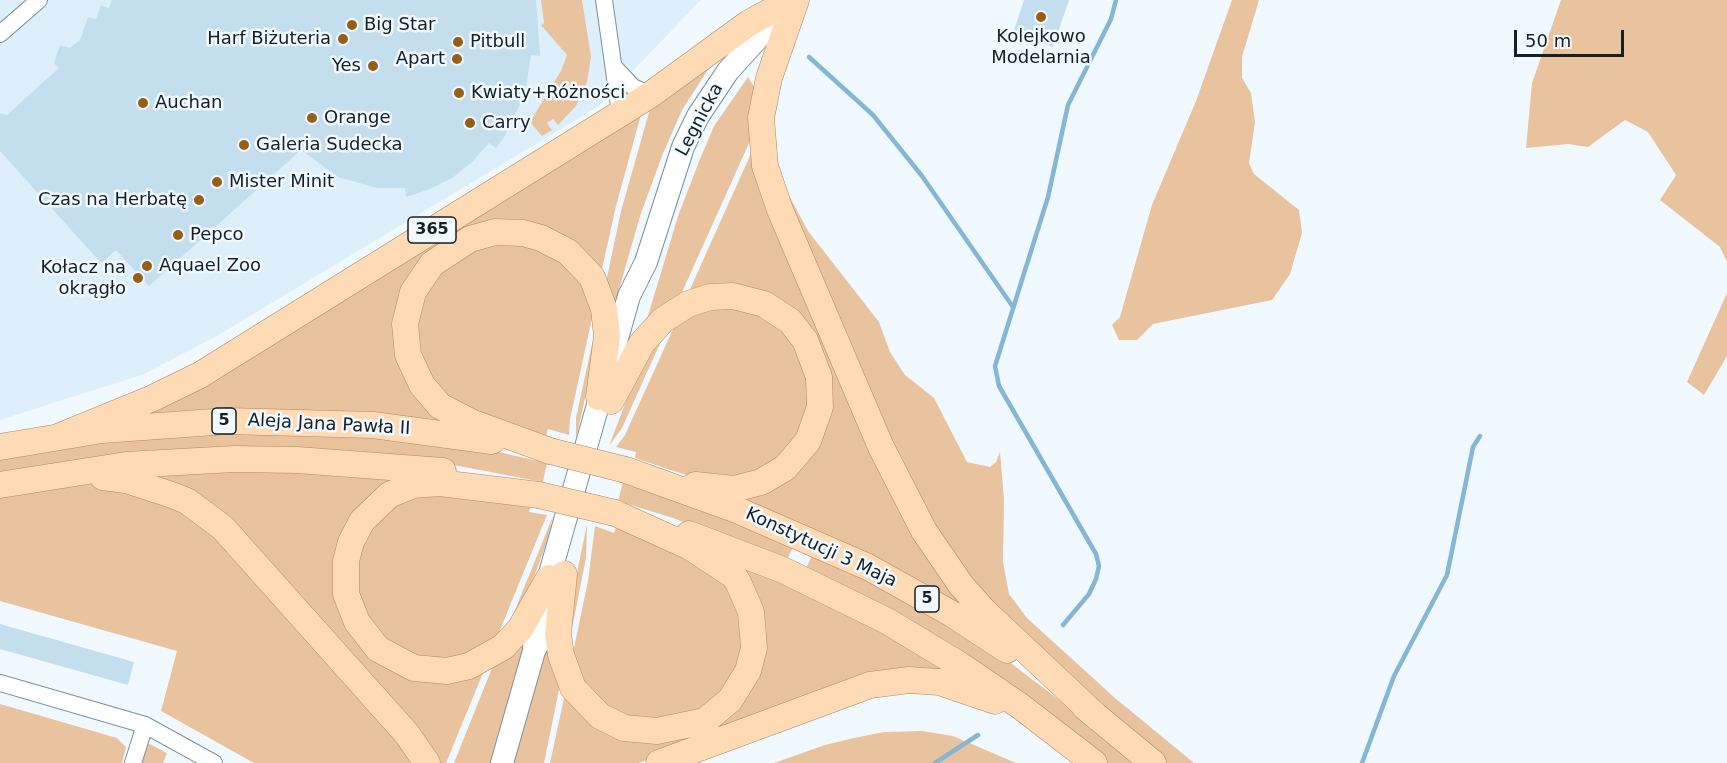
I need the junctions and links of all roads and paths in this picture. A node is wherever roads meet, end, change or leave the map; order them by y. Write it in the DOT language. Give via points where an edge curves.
graph roads {
  1 [pos="39,0"];
  2 [pos="604,0"];
  3 [pos="793,0"];
  4 [pos="0,34"];
  5 [pos="616,69"];
  6 [pos="650,95"];
  7 [pos="620,113"];
  8 [pos="605,399"];
  9 [pos="60,435"];
  10 [pos="0,447"];
  11 [pos="550,451"];
  12 [pos="626,470"];
  13 [pos="36,479"];
  14 [pos="0,485"];
  15 [pos="539,495"];
  16 [pos="615,513"];
  17 [pos="556,576"];
  18 [pos="0,683"];
  19 [pos="1098,718"];
  20 [pos="145,725"];
  21 [pos="1086,757"];
  22 [pos="133,763"];
  23 [pos="214,763"];
  24 [pos="427,763"];
  25 [pos="502,763"];
  26 [pos="659,763"];
  27 [pos="1153,763"];
  1 -- 4 [label="street"];
  2 -- 5 [label="street"];
  3 -- 6 [label="main road, 365" via="749,23"];
  3 -- 8 [label="main road, Legnicka" via="728,71 699,116 671,179 645,262 629,296"];
  3 -- 19 [label="main road" via="761,118 765,166 786,225 881,447 924,531 984,611"];
  5 -- 6 [label="street" via="633,87"];
  5 -- 7 [label="street"];
  6 -- 7 [label="main road, 365"];
  7 -- 9 [label="main road, 365" via="200,375"];
  8 -- 11 [label="main road" via="604,309 592,277 568,252 541,238 495,232 470,239 432,264 413,292 405,324 408,355 422,385 440,406 473,423"];
  8 -- 12 [label="main road" via="642,343 663,320 688,304 722,295 754,300 790,321 805,340 819,377 820,407 815,429 794,461 772,477 751,486 720,489"];
  8 -- 17 [label="main road, Legnicka"];
  9 -- 10 [label="main road, Aleja Jana Pawła II / 5"];
  9 -- 11 [label="main road, Aleja Jana Pawła II / 5" via="228,421 298,421 414,429"];
  11 -- 12 [label="main road, Konstytucji 3 Maja / 5, bridge"];
  12 -- 19 [label="main road, Konstytucji 3 Maja / 5" via="737,510 868,567 952,614 1027,663"];
  13 -- 14 [label="main road, Aleja Jana Pawła II / 5"];
  13 -- 15 [label="main road, Aleja Jana Pawła II / 5" via="126,465 297,460 442,471"];
  13 -- 24 [label="main road" via="126,480 172,495 206,514 236,542 407,734"];
  15 -- 16 [label="main road, Konstytucji 3 Maja / 5, bridge"];
  15 -- 17 [label="main road" via="440,483 413,485 389,495 362,521 351,542 346,561 346,594 357,622 378,649 414,668 447,671 470,666 503,647"];
  16 -- 17 [label="main road" via="690,547 738,582 751,612 754,648 748,671 730,700 705,721 657,731 624,728 600,716 573,688 561,655"];
  16 -- 21 [label="main road, Konstytucji 3 Maja / 5" via="717,544 857,605 960,665"];
  17 -- 25 [label="main road, Legnicka" via="535,626 534,651"];
  18 -- 20 [label="street"];
  19 -- 27 [label="main road, Konstytucji 3 Maja / 5"];
  20 -- 22 [label="street"];
  20 -- 23 [label="street"];
  21 -- 26 [label="main road" via="983,695 939,682 909,680 870,685"];
}
